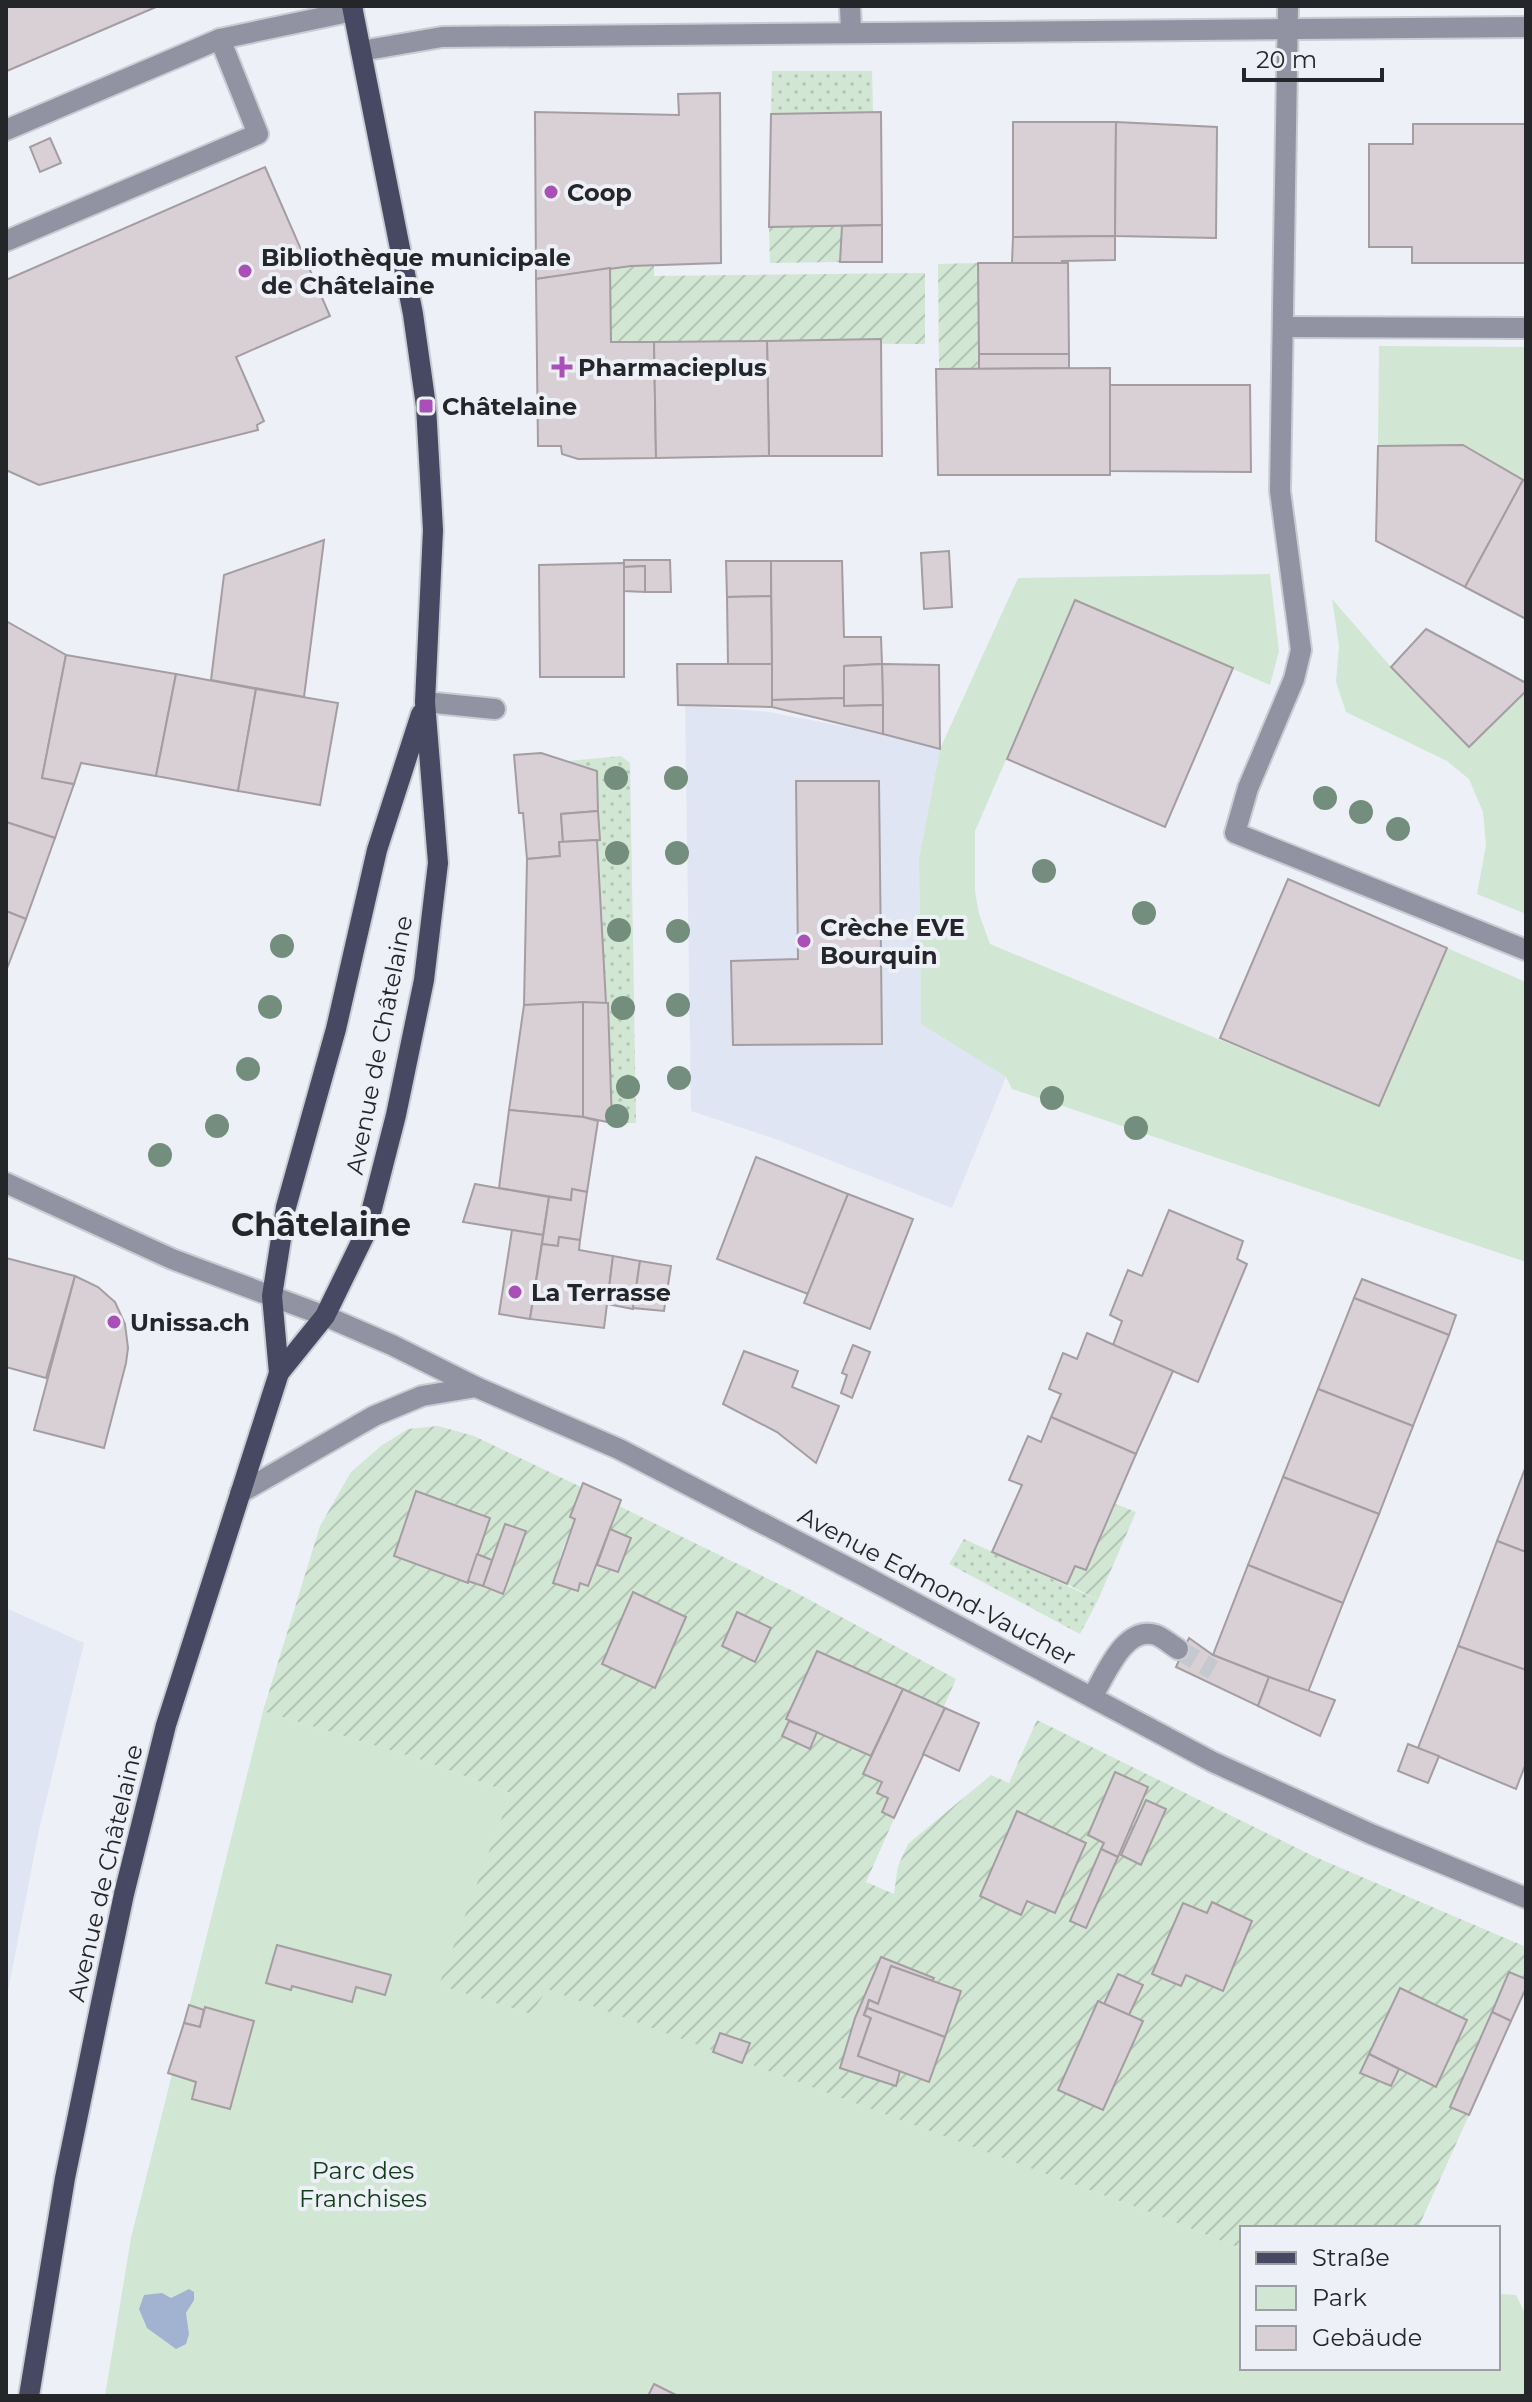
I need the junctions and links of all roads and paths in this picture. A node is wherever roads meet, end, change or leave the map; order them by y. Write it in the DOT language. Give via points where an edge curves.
graph roads {
  1 [pos="850,6"];
  2 [pos="1288,6"];
  3 [pos="353,8"];
  4 [pos="1526,27"];
  5 [pos="1287,29"];
  6 [pos="851,31"];
  7 [pos="220,39"];
  8 [pos="361,51"];
  9 [pos="6,130"];
  10 [pos="6,241"];
  11 [pos="1283,327"];
  12 [pos="1526,328"];
  13 [pos="425,702"];
  14 [pos="495,709"];
  15 [pos="1526,950"];
  16 [pos="6,1183"];
  17 [pos="272,1296"];
  18 [pos="325,1316"];
  19 [pos="279,1373"];
  20 [pos="476,1387"];
  21 [pos="240,1493"];
  22 [pos="1178,1649"];
  23 [pos="1092,1697"];
  24 [pos="1526,1898"];
  25 [pos="29,2396"];
  1 -- 6 [label="street"];
  2 -- 5 [label="street"];
  3 -- 7 [label="street"];
  3 -- 8 [label="main road, Avenue de Châtelaine"];
  4 -- 5 [label="street"];
  5 -- 6 [label="street"];
  5 -- 11 [label="street"];
  6 -- 8 [label="street" via="442,37"];
  7 -- 9 [label="street"];
  7 -- 10 [label="street" via="258,134"];
  8 -- 13 [label="main road, Avenue de Châtelaine" via="426,406 433,530"];
  11 -- 12 [label="street"];
  11 -- 15 [label="street" via="1280,491 1301,650 1235,833"];
  13 -- 14 [label="street"];
  13 -- 17 [label="main road, Avenue de Châtelaine" via="377,850 336,1029 286,1207"];
  13 -- 18 [label="main road, Avenue de Châtelaine" via="438,863 424,980 366,1232"];
  16 -- 17 [label="street, Avenue Edmond-Vaucher" via="172,1259"];
  17 -- 18 [label="street, Avenue Edmond-Vaucher"];
  17 -- 19 [label="main road, Avenue de Châtelaine"];
  18 -- 19 [label="main road, Avenue de Châtelaine"];
  18 -- 20 [label="street, Avenue Edmond-Vaucher"];
  19 -- 21 [label="main road, Avenue de Châtelaine"];
  20 -- 21 [label="street" via="422,1396 374,1416"];
  20 -- 23 [label="street, Avenue Edmond-Vaucher" via="619,1449"];
  21 -- 25 [label="main road, Avenue de Châtelaine" via="166,1725 124,1894 65,2178"];
  22 -- 23 [label="street" via="1157,1636 1140,1634 1126,1642"];
  23 -- 24 [label="street, Avenue Edmond-Vaucher" via="1242,1775"];
}
